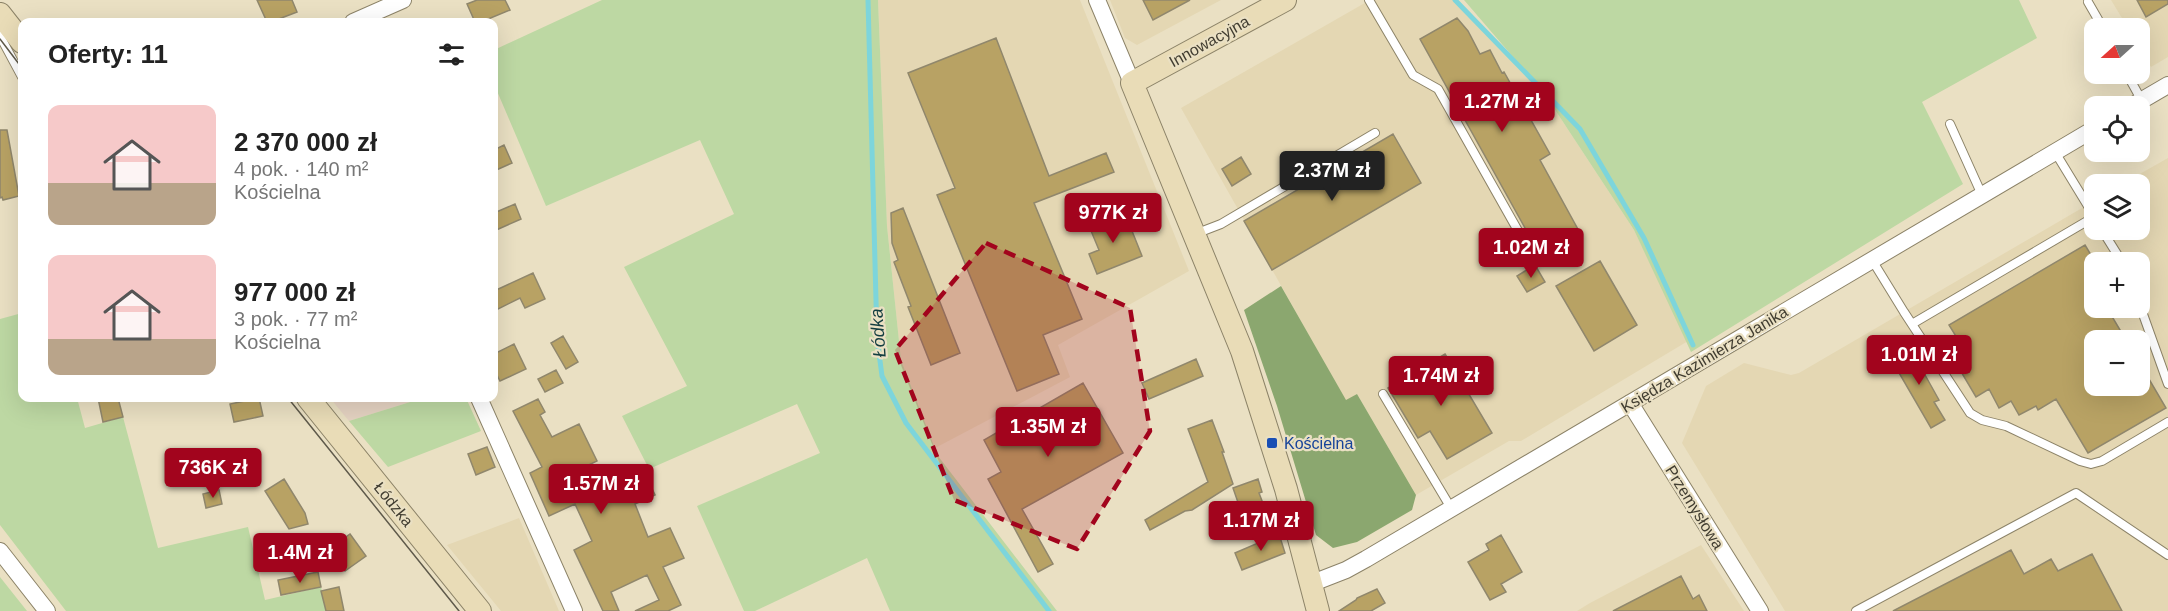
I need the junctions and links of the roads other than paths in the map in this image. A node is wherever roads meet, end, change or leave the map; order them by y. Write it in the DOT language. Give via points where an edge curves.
graph roads {
  1 [pos="403,0"];
  2 [pos="1098,0"];
  3 [pos="1285,0"];
  4 [pos="1369,0"];
  5 [pos="2088,2"];
  6 [pos="0,14"];
  7 [pos="365,15"];
  8 [pos="2097,18"];
  9 [pos="0,36"];
  10 [pos="18,37"];
  11 [pos="18,70"];
  12 [pos="1132,83"];
  13 [pos="2168,86"];
  14 [pos="2150,96"];
  15 [pos="1950,124"];
  16 [pos="1375,133"];
  17 [pos="2084,135"];
  18 [pos="2055,152"];
  19 [pos="1982,195"];
  20 [pos="2084,200"];
  21 [pos="2084,223"];
  22 [pos="1195,234"];
  23 [pos="1530,252"];
  24 [pos="1872,260"];
  25 [pos="2144,318"];
  26 [pos="1912,324"];
  27 [pos="2168,384"];
  28 [pos="1383,394"];
  29 [pos="311,402"];
  30 [pos="481,402"];
  31 [pos="1630,403"];
  32 [pos="2168,422"];
  33 [pos="1451,508"];
  34 [pos="0,551"];
  35 [pos="2168,555"];
  36 [pos="1310,584"];
  37 [pos="47,611"];
  38 [pos="480,611"];
  39 [pos="574,611"];
  40 [pos="1318,611"];
  41 [pos="1760,611"];
  42 [pos="1857,611"];
  1 -- 7 [label="street"];
  2 -- 12 [label="street"];
  3 -- 12 [label="street, Innowacyjna"];
  4 -- 23 [label="lane" via="1413,75 1438,89"];
  5 -- 8 [label="lane"];
  6 -- 10 [label="street"];
  9 -- 11 [label="lane"];
  12 -- 22 [label="street"];
  13 -- 14 [label="street"];
  15 -- 19 [label="lane"];
  16 -- 22 [label="lane" via="1221,224"];
  17 -- 18 [label="street, Księdza Kazimierza Janika"];
  18 -- 19 [label="street, Księdza Kazimierza Janika"];
  18 -- 20 [label="lane"];
  19 -- 24 [label="street, Księdza Kazimierza Janika"];
  21 -- 26 [label="lane"];
  22 -- 36 [label="street" via="1248,371 1286,489"];
  24 -- 26 [label="lane"];
  24 -- 31 [label="street, Księdza Kazimierza Janika"];
  25 -- 27 [label="lane"];
  26 -- 32 [label="lane" via="1970,413 2080,461 2091,464 2102,460"];
  28 -- 33 [label="lane"];
  29 -- 38 [label="street, Łódzka"];
  30 -- 39 [label="street"];
  31 -- 33 [label="street, Księdza Kazimierza Janika"];
  31 -- 41 [label="street, Przemysłowa"];
  33 -- 36 [label="street, Księdza Kazimierza Janika" via="1346,570"];
  34 -- 37 [label="street"];
  35 -- 42 [label="lane" via="2076,494"];
  36 -- 40 [label="street"];
}
